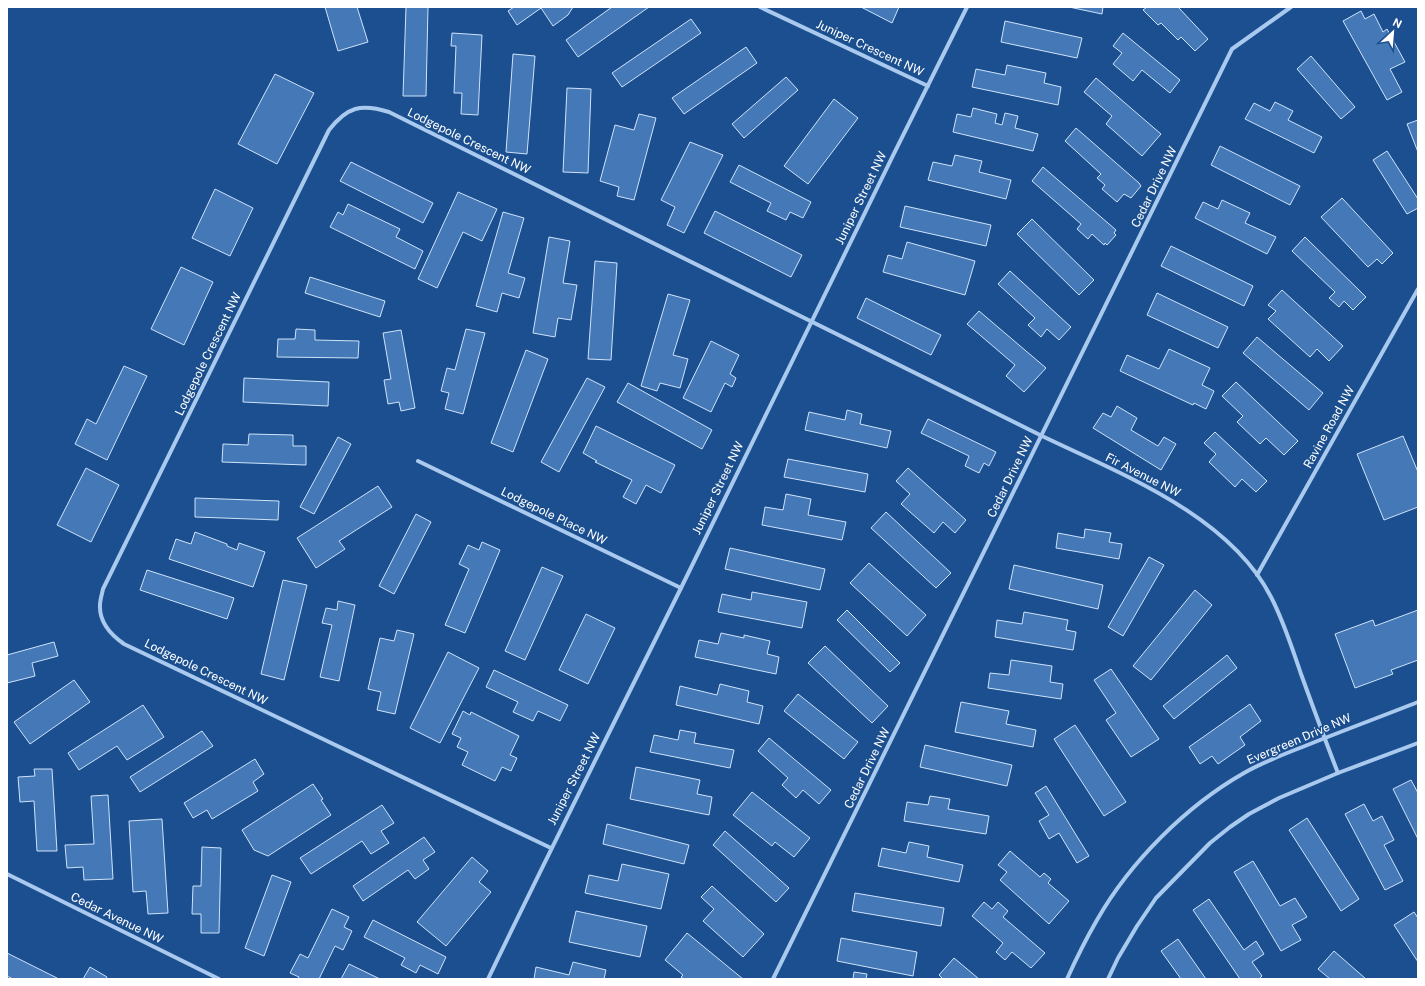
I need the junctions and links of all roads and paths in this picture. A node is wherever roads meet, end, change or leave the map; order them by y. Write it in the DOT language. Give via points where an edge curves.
graph roads {
  1 [pos="760,7"];
  2 [pos="967,7"];
  3 [pos="1291,7"];
  4 [pos="928,86"];
  5 [pos="1418,289"];
  6 [pos="811,322"];
  7 [pos="1042,436"];
  8 [pos="418,461"];
  9 [pos="1257,575"];
  10 [pos="681,588"];
  11 [pos="1418,702"];
  12 [pos="1324,738"];
  13 [pos="1418,742"];
  14 [pos="1338,774"];
  15 [pos="551,848"];
  16 [pos="7,874"];
  17 [pos="219,979"];
  18 [pos="488,979"];
  19 [pos="773,979"];
  20 [pos="1066,979"];
  21 [pos="1108,979"];
  1 -- 4 [label="street, Juniper Crescent NW"];
  2 -- 4 [label="street, Juniper Street NW"];
  3 -- 7 [label="street, Cedar Drive NW" via="1232,49"];
  4 -- 6 [label="street, Juniper Street NW"];
  5 -- 9 [label="street, Ravine Road NW"];
  6 -- 7 [label="street, Fir Avenue NW"];
  6 -- 10 [label="street, Juniper Street NW"];
  6 -- 15 [label="street, Lodgepole Crescent NW" via="389,112 358,107 338,119 325,137 103,589 101,615 113,636 124,644"];
  7 -- 9 [label="street, Fir Avenue NW" via="1150,488 1181,506 1231,545"];
  7 -- 19 [label="street, Cedar Drive NW"];
  8 -- 10 [label="street, Lodgepole Place NW"];
  9 -- 12 [label="street, Fir Avenue NW" via="1271,597 1289,640"];
  10 -- 15 [label="street, Juniper Street NW"];
  11 -- 12 [label="street, Evergreen Drive NW"];
  12 -- 14 [label="street, Fir Avenue NW"];
  12 -- 20 [label="street, Evergreen Drive NW" via="1243,774 1217,790 1177,822 1116,890 1097,919"];
  13 -- 14 [label="street"];
  14 -- 21 [label="street" via="1279,798 1249,814 1210,843 1156,898 1118,958"];
  15 -- 18 [label="street, Juniper Street NW"];
  16 -- 17 [label="street, Cedar Avenue NW"];
}
